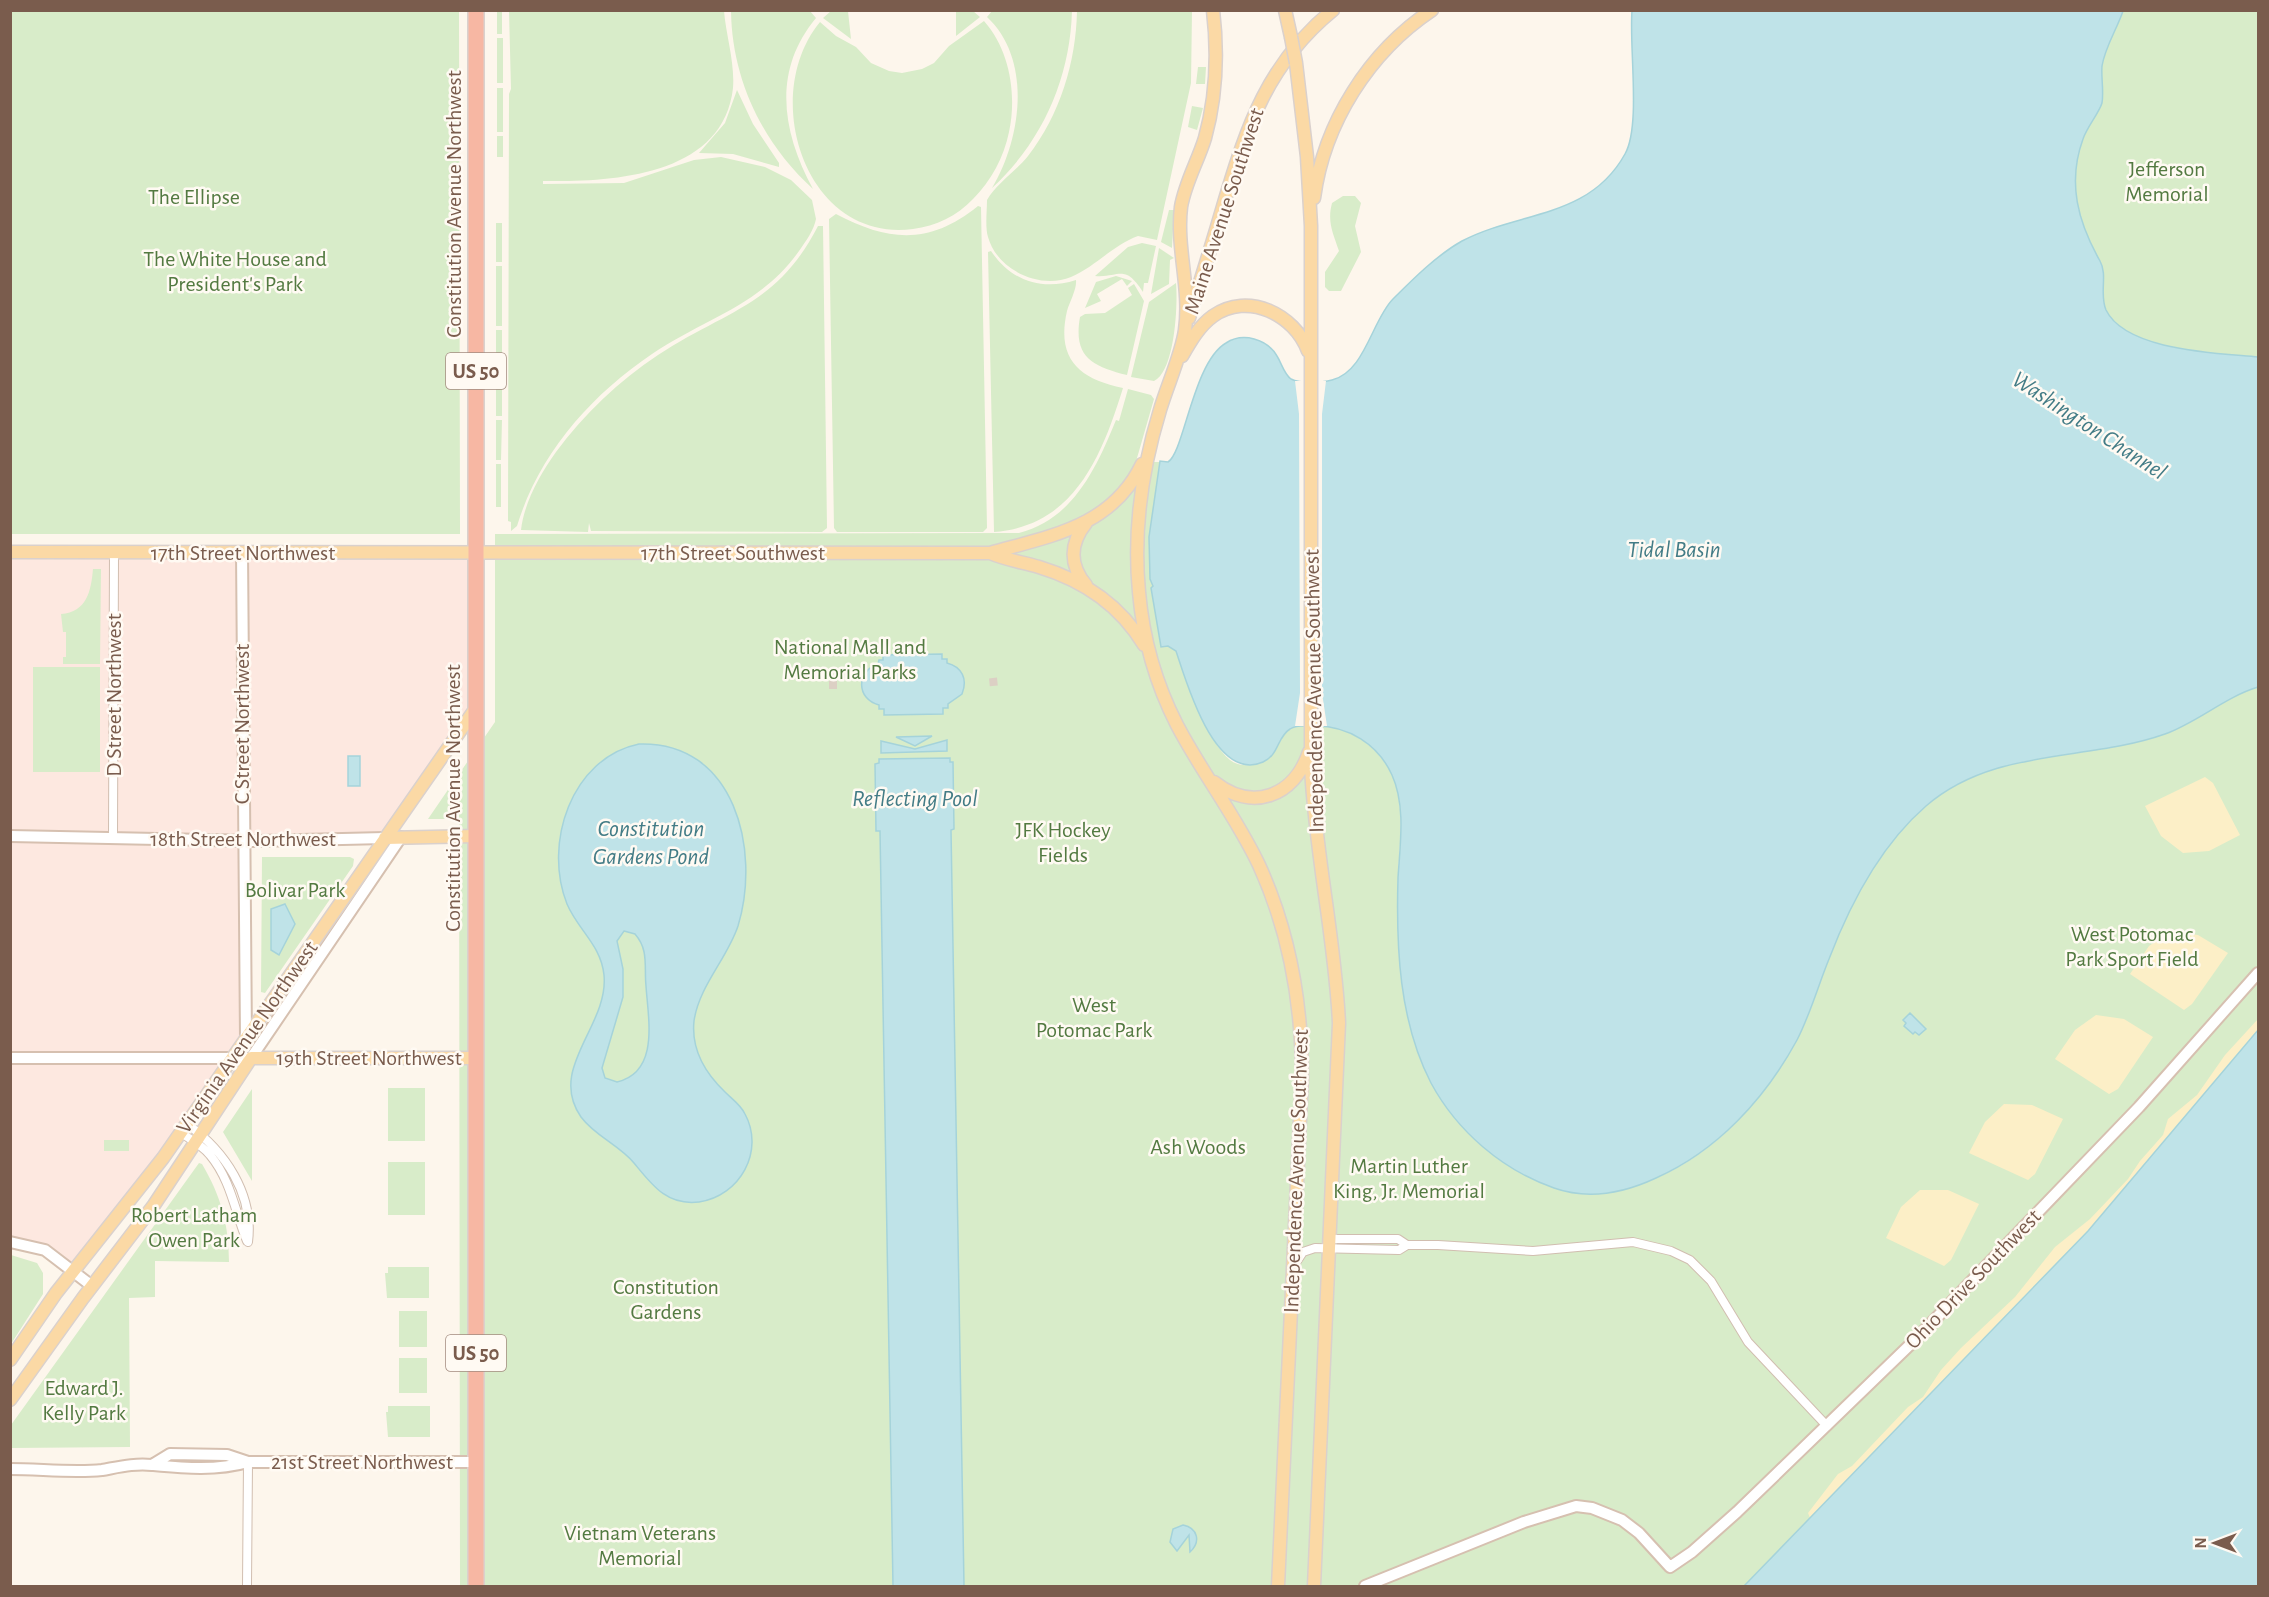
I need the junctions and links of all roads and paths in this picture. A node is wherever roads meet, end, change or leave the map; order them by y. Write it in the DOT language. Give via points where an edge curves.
graph roads {
  1 [pos="477,10"];
  2 [pos="1214,10"];
  3 [pos="1285,10"];
  4 [pos="1333,10"];
  5 [pos="1432,10"];
  6 [pos="1311,226"];
  7 [pos="1185,330"];
  8 [pos="1310,358"];
  9 [pos="1170,374"];
  10 [pos="1148,452"];
  11 [pos="1086,522"];
  12 [pos="10,552"];
  13 [pos="242,552"];
  14 [pos="114,553"];
  15 [pos="476,553"];
  16 [pos="990,554"];
  17 [pos="1088,589"];
  18 [pos="1151,658"];
  19 [pos="476,708"];
  20 [pos="1311,746"];
  21 [pos="1207,775"];
  22 [pos="10,836"];
  23 [pos="476,836"];
  24 [pos="401,837"];
  25 [pos="113,838"];
  26 [pos="385,838"];
  27 [pos="245,839"];
  28 [pos="2259,973"];
  29 [pos="246,1039"];
  30 [pos="10,1058"];
  31 [pos="251,1058"];
  32 [pos="476,1058"];
  33 [pos="232,1059"];
  34 [pos="184,1128"];
  35 [pos="199,1139"];
  36 [pos="10,1242"];
  37 [pos="1330,1244"];
  38 [pos="1294,1266"];
  39 [pos="74,1270"];
  40 [pos="92,1286"];
  41 [pos="10,1360"];
  42 [pos="10,1400"];
  43 [pos="1827,1426"];
  44 [pos="248,1462"];
  45 [pos="476,1462"];
  46 [pos="10,1469"];
  47 [pos="247,1587"];
  48 [pos="476,1587"];
  49 [pos="1278,1587"];
  50 [pos="1314,1587"];
  51 [pos="1365,1587"];
  1 -- 15 [label="highway, Constitution Avenue Northwest / US 50"];
  2 -- 7 [label="main road, Independence Avenue Southwest" via="1212,104 1181,214"];
  3 -- 6 [label="main road, Independence Avenue Southwest, bridge" via="1296,63"];
  4 -- 7 [label="main road, Maine Avenue Southwest" via="1297,46 1257,105"];
  5 -- 6 [label="main road" via="1386,50 1363,76 1344,108 1321,166"];
  6 -- 8 [label="main road, Independence Avenue Southwest"];
  7 -- 9 [label="main road, Independence Avenue Southwest"];
  8 -- 9 [label="main road" via="1303,339 1289,321 1260,307 1244,306 1212,316"];
  8 -- 20 [label="main road, Independence Avenue Southwest"];
  9 -- 10 [label="main road, Independence Avenue Southwest"];
  10 -- 11 [label="main road, 17th Street Southwest" via="1125,490"];
  10 -- 18 [label="main road, Independence Avenue Southwest" via="1137,553 1139,596"];
  11 -- 16 [label="main road, 17th Street Southwest" via="1035,543"];
  11 -- 17 [label="main road" via="1077,536 1073,558 1076,572"];
  12 -- 14 [label="main road, 17th Street Northwest"];
  13 -- 14 [label="main road, 17th Street Northwest"];
  13 -- 15 [label="main road, 17th Street Northwest"];
  13 -- 27 [label="street, C Street Northwest"];
  14 -- 25 [label="street, D Street Northwest"];
  15 -- 16 [label="main road, 17th Street Southwest"];
  15 -- 19 [label="highway, Constitution Avenue Northwest / US 50"];
  16 -- 17 [label="main road, 17th Street Southwest" via="1054,572"];
  17 -- 18 [label="main road, 17th Street Southwest" via="1123,616"];
  18 -- 21 [label="main road, Independence Avenue Southwest" via="1170,711"];
  19 -- 23 [label="highway, Constitution Avenue Northwest / US 50"];
  19 -- 26 [label="main road, Virginia Avenue Northwest"];
  20 -- 21 [label="main road" via="1298,776 1272,794 1242,797 1224,790"];
  20 -- 37 [label="main road, Independence Avenue Southwest" via="1315,825 1339,1023"];
  21 -- 38 [label="main road, Independence Avenue Southwest" via="1259,867 1281,922 1295,975 1302,1077"];
  22 -- 25 [label="street, 18th Street Northwest"];
  23 -- 24 [label="main road, 18th Street Northwest"];
  23 -- 32 [label="highway, Constitution Avenue Northwest / US 50"];
  24 -- 26 [label="main road, 18th Street Northwest"];
  24 -- 31 [label="street, Virginia Avenue Northwest"];
  25 -- 27 [label="street, 18th Street Northwest"];
  26 -- 27 [label="street, 18th Street Northwest"];
  26 -- 29 [label="main road, Virginia Avenue Northwest"];
  27 -- 29 [label="street, C Street Northwest"];
  28 -- 43 [label="street, Ohio Drive Southwest" via="2131,1115"];
  29 -- 33 [label="main road, Virginia Avenue Northwest"];
  30 -- 33 [label="street, 19th Street Northwest"];
  31 -- 32 [label="main road, 19th Street Northwest"];
  31 -- 33 [label="street, 19th Street Northwest"];
  31 -- 35 [label="main road, Virginia Avenue Northwest"];
  32 -- 45 [label="highway, Constitution Avenue Northwest / US 50"];
  33 -- 34 [label="main road, Virginia Avenue Northwest"];
  34 -- 35 [label="street"];
  34 -- 39 [label="main road, Virginia Avenue Northwest" via="143,1186"];
  35 -- 35 [label="street" via="220,1170 248,1242 250,1222 237,1182 217,1148"];
  35 -- 40 [label="main road, Virginia Avenue Northwest" via="145,1219"];
  36 -- 39 [label="street" via="38,1247"];
  37 -- 38 [label="street" via="1308,1250"];
  37 -- 43 [label="street" via="1399,1250 1407,1245 1533,1251 1633,1242 1671,1251 1690,1260 1711,1281 1748,1342"];
  37 -- 50 [label="main road, Independence Avenue Southwest"];
  38 -- 49 [label="main road, Independence Avenue Southwest"];
  39 -- 40 [label="street"];
  39 -- 41 [label="main road, Virginia Avenue Northwest"];
  40 -- 42 [label="main road, Virginia Avenue Northwest"];
  43 -- 51 [label="street, Ohio Drive Southwest" via="1730,1519 1670,1567 1622,1520 1576,1506 1524,1522"];
  44 -- 45 [label="street, 21st Street Northwest"];
  44 -- 46 [label="street, 21st Street Northwest" via="228,1468 120,1465 102,1470"];
  44 -- 47 [label="street"];
  45 -- 48 [label="highway, Constitution Avenue Northwest / US 50"];
}
